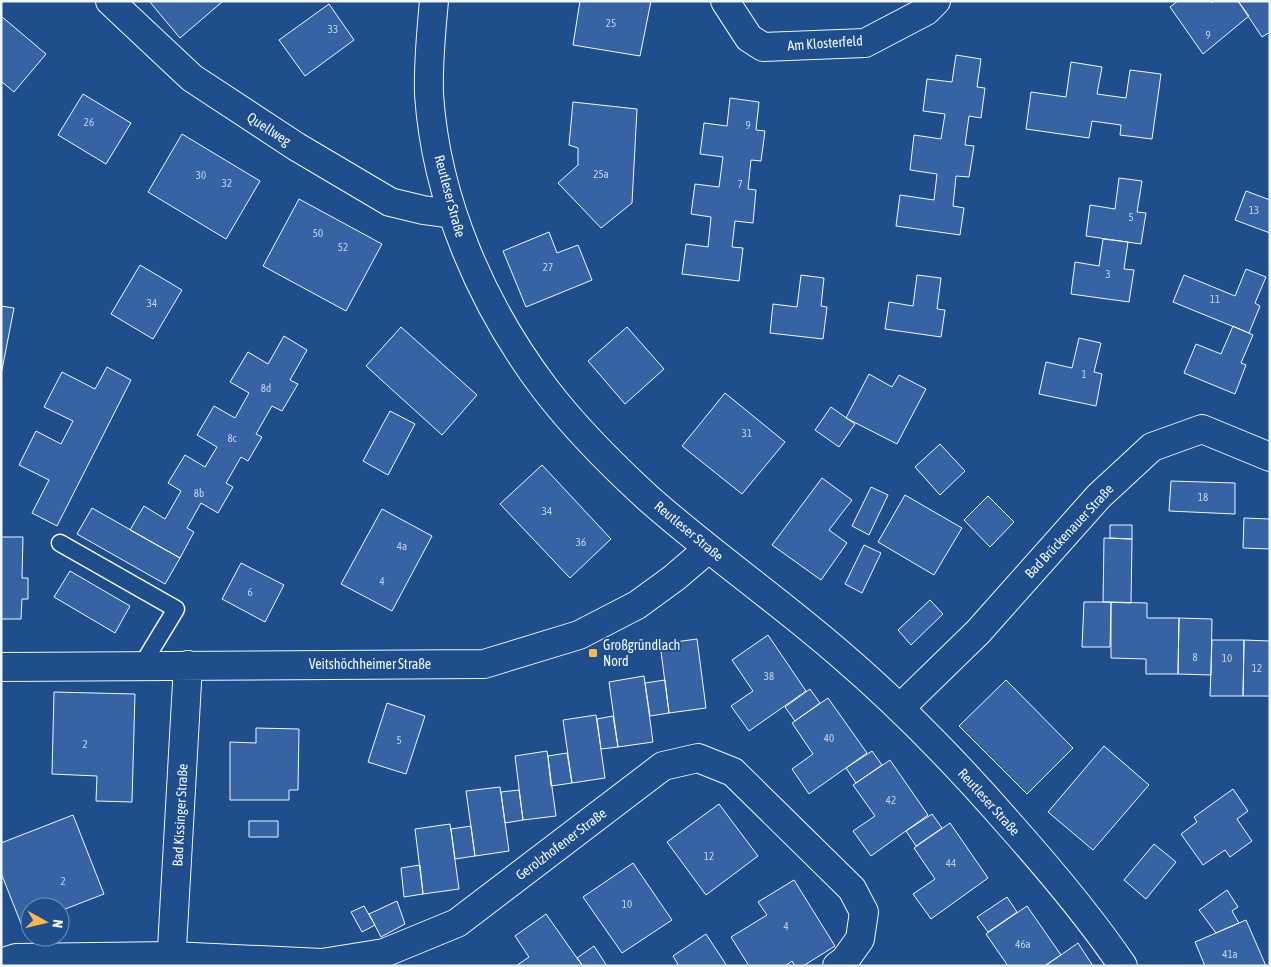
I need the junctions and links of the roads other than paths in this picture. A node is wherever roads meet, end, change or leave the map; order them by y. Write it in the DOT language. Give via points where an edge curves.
graph roads {
  1 [pos="110,1"];
  2 [pos="434,1"];
  3 [pos="725,1"];
  4 [pos="936,1"];
  5 [pos="452,214"];
  6 [pos="1270,457"];
  7 [pos="60,542"];
  8 [pos="708,549"];
  9 [pos="142,665"];
  10 [pos="188,665"];
  11 [pos="1,667"];
  12 [pos="900,708"];
  13 [pos="172,961"];
  14 [pos="1,963"];
  15 [pos="837,966"];
  16 [pos="1123,966"];
  1 -- 5 [label="street, Quellweg" via="192,78 297,147 390,202"];
  2 -- 5 [label="street, Reutleser Straße" via="429,59 430,96 440,167"];
  3 -- 4 [label="street, Am Klosterfeld" via="749,38 763,47 865,42 926,12"];
  5 -- 8 [label="street, Reutleser Straße" via="499,318 547,391 609,460"];
  6 -- 12 [label="street, Bad Brückenauer Straße" via="1202,429 1152,448 1098,496 978,632"];
  7 -- 9 [label="lane" via="176,609"];
  8 -- 10 [label="street, Veitshöchheimer Straße" via="637,605 579,635 484,664"];
  8 -- 12 [label="street, Reutleser Straße" via="790,612"];
  9 -- 10 [label="street, Veitshöchheimer Straße"];
  9 -- 11 [label="street, Veitshöchheimer Straße"];
  10 -- 13 [label="street, Bad Kissinger Straße"];
  12 -- 16 [label="street, Reutleser Straße" via="971,780 1039,858 1100,932"];
  13 -- 14 [label="street, Gerolzhofener Straße" via="16,958"];
  13 -- 15 [label="street, Gerolzhofener Straße" via="322,963 384,953 457,923 663,766 698,758 733,772 852,889 864,912 860,939"];
}
